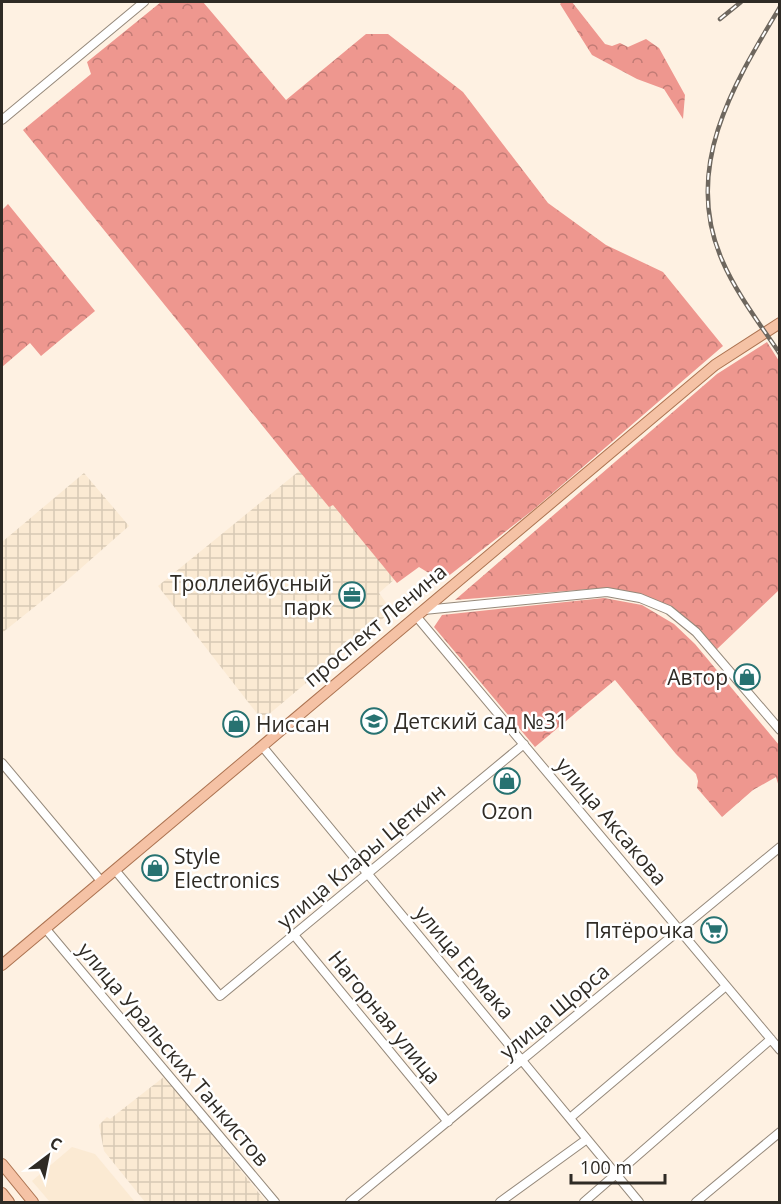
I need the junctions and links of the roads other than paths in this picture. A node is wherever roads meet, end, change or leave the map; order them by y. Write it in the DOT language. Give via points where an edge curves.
graph roads {
  1 [pos="144,2"];
  2 [pos="2,120"];
  3 [pos="780,322"];
  4 [pos="420,613"];
  5 [pos="780,730"];
  6 [pos="524,744"];
  7 [pos="262,746"];
  8 [pos="2,763"];
  9 [pos="780,847"];
  10 [pos="115,870"];
  11 [pos="368,873"];
  12 [pos="101,881"];
  13 [pos="45,928"];
  14 [pos="680,930"];
  15 [pos="294,935"];
  16 [pos="2,965"];
  17 [pos="726,986"];
  18 [pos="771,1039"];
  19 [pos="780,1050"];
  20 [pos="523,1060"];
  21 [pos="570,1118"];
  22 [pos="448,1122"];
  23 [pos="780,1132"];
  24 [pos="587,1139"];
  25 [pos="2,1164"];
  26 [pos="617,1175"];
  27 [pos="2,1193"];
  28 [pos="9,1203"];
  29 [pos="33,1203"];
  30 [pos="275,1203"];
  31 [pos="350,1203"];
  32 [pos="500,1203"];
  33 [pos="584,1203"];
  34 [pos="639,1203"];
  35 [pos="696,1203"];
  1 -- 2 [label="street"];
  3 -- 4 [label="main road, проспект Ленина" via="715,365"];
  4 -- 5 [label="street" via="607,592 639,598 669,610 696,632"];
  4 -- 6 [label="street, улица Аксакова"];
  4 -- 7 [label="main road, проспект Ленина"];
  6 -- 11 [label="street, улица Клары Цеткин"];
  6 -- 14 [label="street, улица Аксакова"];
  7 -- 10 [label="main road, проспект Ленина"];
  7 -- 11 [label="street, улица Ермака"];
  8 -- 12 [label="street"];
  9 -- 14 [label="street, улица Щорса"];
  10 -- 12 [label="main road, проспект Ленина"];
  10 -- 15 [label="street, улица Клары Цеткин" via="220,996"];
  11 -- 15 [label="street, улица Клары Цеткин"];
  11 -- 20 [label="street, улица Ермака"];
  12 -- 13 [label="main road, проспект Ленина"];
  13 -- 16 [label="main road, проспект Ленина"];
  13 -- 30 [label="street, улица Уральских Танкистов"];
  14 -- 17 [label="street, улица Аксакова"];
  14 -- 20 [label="street, улица Щорса"];
  15 -- 22 [label="street, Нагорная улица"];
  17 -- 18 [label="street, улица Аксакова"];
  17 -- 21 [label="street"];
  18 -- 19 [label="street, улица Аксакова"];
  18 -- 26 [label="street"];
  20 -- 21 [label="street, улица Ермака"];
  20 -- 22 [label="street, улица Щорса"];
  21 -- 24 [label="street, улица Ермака"];
  22 -- 31 [label="street, улица Щорса"];
  23 -- 35 [label="street"];
  24 -- 26 [label="street, улица Ермака"];
  24 -- 32 [label="street"];
  25 -- 29 [label="main road"];
  26 -- 33 [label="street"];
  26 -- 34 [label="street, улица Ермака"];
  27 -- 28 [label="main road"];
}
